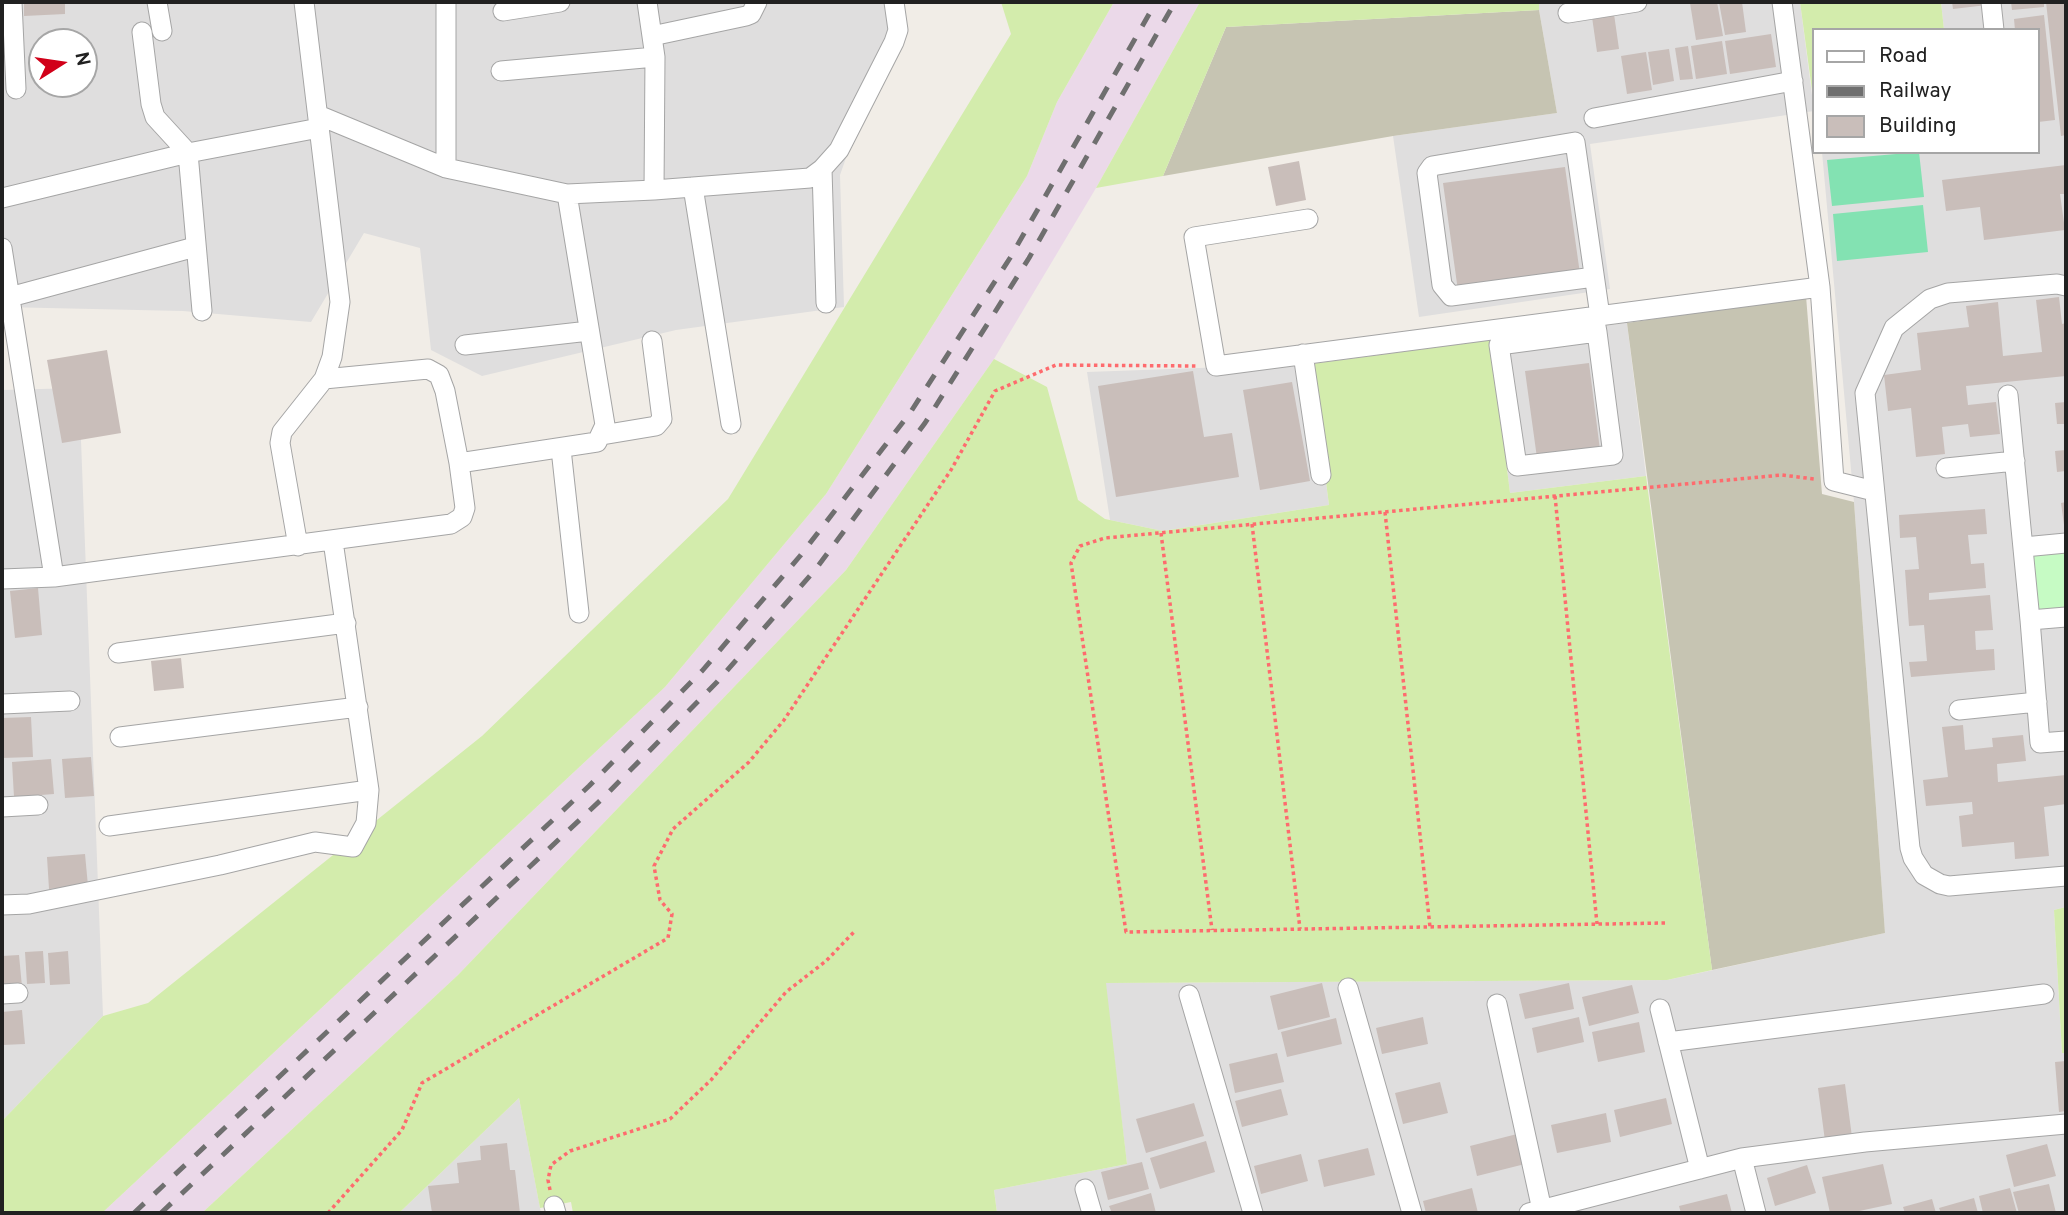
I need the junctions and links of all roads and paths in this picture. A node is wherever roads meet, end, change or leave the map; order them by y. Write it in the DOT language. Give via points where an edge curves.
graph roads {
  1 [pos="12,2"];
  2 [pos="157,2"];
  3 [pos="304,2"];
  4 [pos="446,2"];
  5 [pos="560,2"];
  6 [pos="647,2"];
  7 [pos="757,2"];
  8 [pos="894,2"];
  9 [pos="1637,2"];
  10 [pos="1782,2"];
  11 [pos="1992,2"];
  12 [pos="503,11"];
  13 [pos="1568,13"];
  14 [pos="1994,28"];
  15 [pos="162,31"];
  16 [pos="142,32"];
  17 [pos="652,36"];
  18 [pos="655,57"];
  19 [pos="501,71"];
  20 [pos="1793,81"];
  21 [pos="16,89"];
  22 [pos="1594,118"];
  23 [pos="318,122"];
  24 [pos="188,153"];
  25 [pos="446,168"];
  26 [pos="822,169"];
  27 [pos="693,187"];
  28 [pos="654,190"];
  29 [pos="567,194"];
  30 [pos="2,198"];
  31 [pos="1308,219"];
  32 [pos="195,247"];
  33 [pos="2,248"];
  34 [pos="1594,277"];
  35 [pos="2066,286"];
  36 [pos="1820,287"];
  37 [pos="6,297"];
  38 [pos="826,303"];
  39 [pos="202,311"];
  40 [pos="1597,321"];
  41 [pos="589,331"];
  42 [pos="652,341"];
  43 [pos="465,345"];
  44 [pos="1303,354"];
  45 [pos="1216,366"];
  46 [pos="324,379"];
  47 [pos="2008,395"];
  48 [pos="730,424"];
  49 [pos="601,435"];
  50 [pos="561,449"];
  51 [pos="2015,461"];
  52 [pos="459,463"];
  53 [pos="1946,468"];
  54 [pos="1321,475"];
  55 [pos="1834,481"];
  56 [pos="1874,491"];
  57 [pos="1555,496"];
  58 [pos="1385,512"];
  59 [pos="1252,524"];
  60 [pos="1161,533"];
  61 [pos="333,541"];
  62 [pos="2066,543"];
  63 [pos="298,546"];
  64 [pos="2024,547"];
  65 [pos="54,578"];
  66 [pos="2,579"];
  67 [pos="579,613"];
  68 [pos="2066,617"];
  69 [pos="2031,621"];
  70 [pos="346,622"];
  71 [pos="118,653"];
  72 [pos="70,701"];
  73 [pos="2037,702"];
  74 [pos="2,704"];
  75 [pos="358,707"];
  76 [pos="1959,710"];
  77 [pos="120,737"];
  78 [pos="2066,741"];
  79 [pos="369,790"];
  80 [pos="38,805"];
  81 [pos="2,807"];
  82 [pos="109,826"];
  83 [pos="2066,876"];
  84 [pos="2,905"];
  85 [pos="1665,923"];
  86 [pos="1597,925"];
  87 [pos="1430,927"];
  88 [pos="1300,929"];
  89 [pos="1212,931"];
  90 [pos="854,932"];
  91 [pos="1348,988"];
  92 [pos="2044,994"];
  93 [pos="1189,995"];
  94 [pos="1497,1004"];
  95 [pos="1660,1009"];
  96 [pos="1668,1042"];
  97 [pos="2066,1124"];
  98 [pos="1742,1158"];
  99 [pos="1700,1169"];
  100 [pos="1085,1189"];
  101 [pos="555,1210"];
  102 [pos="1536,1212"];
  103 [pos="328,1213"];
  104 [pos="1092,1213"];
  105 [pos="1253,1213"];
  106 [pos="1412,1213"];
  107 [pos="1756,1213"];
  1 -- 21 [label="street"];
  2 -- 15 [label="street"];
  3 -- 23 [label="street"];
  4 -- 25 [label="street"];
  5 -- 12 [label="street"];
  6 -- 17 [label="street"];
  7 -- 17 [label="street" via="746,16"];
  8 -- 26 [label="street" via="898,30 894,42 839,150"];
  9 -- 13 [label="street"];
  10 -- 20 [label="street"];
  11 -- 14 [label="street"];
  16 -- 24 [label="street" via="155,117"];
  17 -- 18 [label="street"];
  18 -- 19 [label="street"];
  18 -- 28 [label="street"];
  20 -- 22 [label="street"];
  20 -- 36 [label="street"];
  23 -- 24 [label="street"];
  23 -- 25 [label="street"];
  23 -- 46 [label="street" via="340,302"];
  24 -- 30 [label="street"];
  24 -- 32 [label="street"];
  25 -- 29 [label="street"];
  26 -- 27 [label="street" via="810,178"];
  26 -- 38 [label="street"];
  27 -- 28 [label="street"];
  27 -- 48 [label="street"];
  28 -- 29 [label="street"];
  29 -- 41 [label="street"];
  31 -- 45 [label="street" via="1194,236"];
  32 -- 37 [label="street"];
  32 -- 39 [label="street"];
  33 -- 37 [label="street"];
  34 -- 34 [label="street" via="1575,142 1432,166 1427,173 1442,285 1451,296"];
  34 -- 40 [label="street"];
  35 -- 56 [label="street" via="1948,293 1930,299 1894,328 1865,393"];
  36 -- 40 [label="street"];
  36 -- 55 [label="street"];
  37 -- 65 [label="street"];
  40 -- 40 [label="street" via="1613,455 1517,466 1499,345"];
  40 -- 44 [label="street"];
  41 -- 43 [label="street"];
  41 -- 49 [label="street" via="605,425"];
  42 -- 49 [label="street" via="662,419 656,426"];
  44 -- 45 [label="street"];
  44 -- 54 [label="street"];
  45 -- 103 [label="path" via="1056,365 995,391 951,470 784,720 749,762 673,829 654,866 660,900 672,914 668,937 422,1083 402,1129"];
  46 -- 52 [label="street" via="428,369 439,375"];
  46 -- 63 [label="street" via="282,432 280,443"];
  47 -- 51 [label="street"];
  49 -- 50 [label="street" via="597,442"];
  50 -- 52 [label="street"];
  50 -- 67 [label="street"];
  51 -- 53 [label="street"];
  51 -- 64 [label="street"];
  52 -- 61 [label="street" via="465,508 462,517 451,524"];
  55 -- 56 [label="street"];
  55 -- 57 [label="path" via="1782,475"];
  56 -- 83 [label="street" via="1913,858 1924,875 1949,886"];
  57 -- 58 [label="path"];
  57 -- 86 [label="path"];
  58 -- 59 [label="path"];
  58 -- 87 [label="path"];
  59 -- 60 [label="path"];
  59 -- 88 [label="path"];
  60 -- 89 [label="path"];
  60 -- 89 [label="path" via="1105,538 1080,546 1071,563 1126,932"];
  61 -- 63 [label="street"];
  61 -- 70 [label="street"];
  62 -- 64 [label="street"];
  63 -- 65 [label="street"];
  64 -- 69 [label="street"];
  65 -- 66 [label="street"];
  68 -- 69 [label="street"];
  69 -- 73 [label="street"];
  70 -- 71 [label="street"];
  70 -- 75 [label="street"];
  72 -- 74 [label="street"];
  73 -- 76 [label="street"];
  73 -- 78 [label="street" via="2040,743"];
  75 -- 77 [label="street"];
  75 -- 79 [label="street"];
  79 -- 82 [label="street"];
  79 -- 84 [label="street" via="366,822 353,847 315,842 29,904"];
  80 -- 81 [label="street"];
  85 -- 86 [label="path"];
  86 -- 87 [label="path"];
  87 -- 88 [label="path"];
  88 -- 89 [label="path"];
  90 -- 101 [label="path" via="786,992 711,1080 670,1119 570,1151 551,1165 548,1180"];
  91 -- 106 [label="street"];
  92 -- 96 [label="street"];
  93 -- 105 [label="street"];
  94 -- 102 [label="street"];
  95 -- 96 [label="street"];
  96 -- 99 [label="street"];
  97 -- 98 [label="street"];
  98 -- 99 [label="street"];
  98 -- 107 [label="street"];
  99 -- 102 [label="street"];
  100 -- 104 [label="street"];
}
